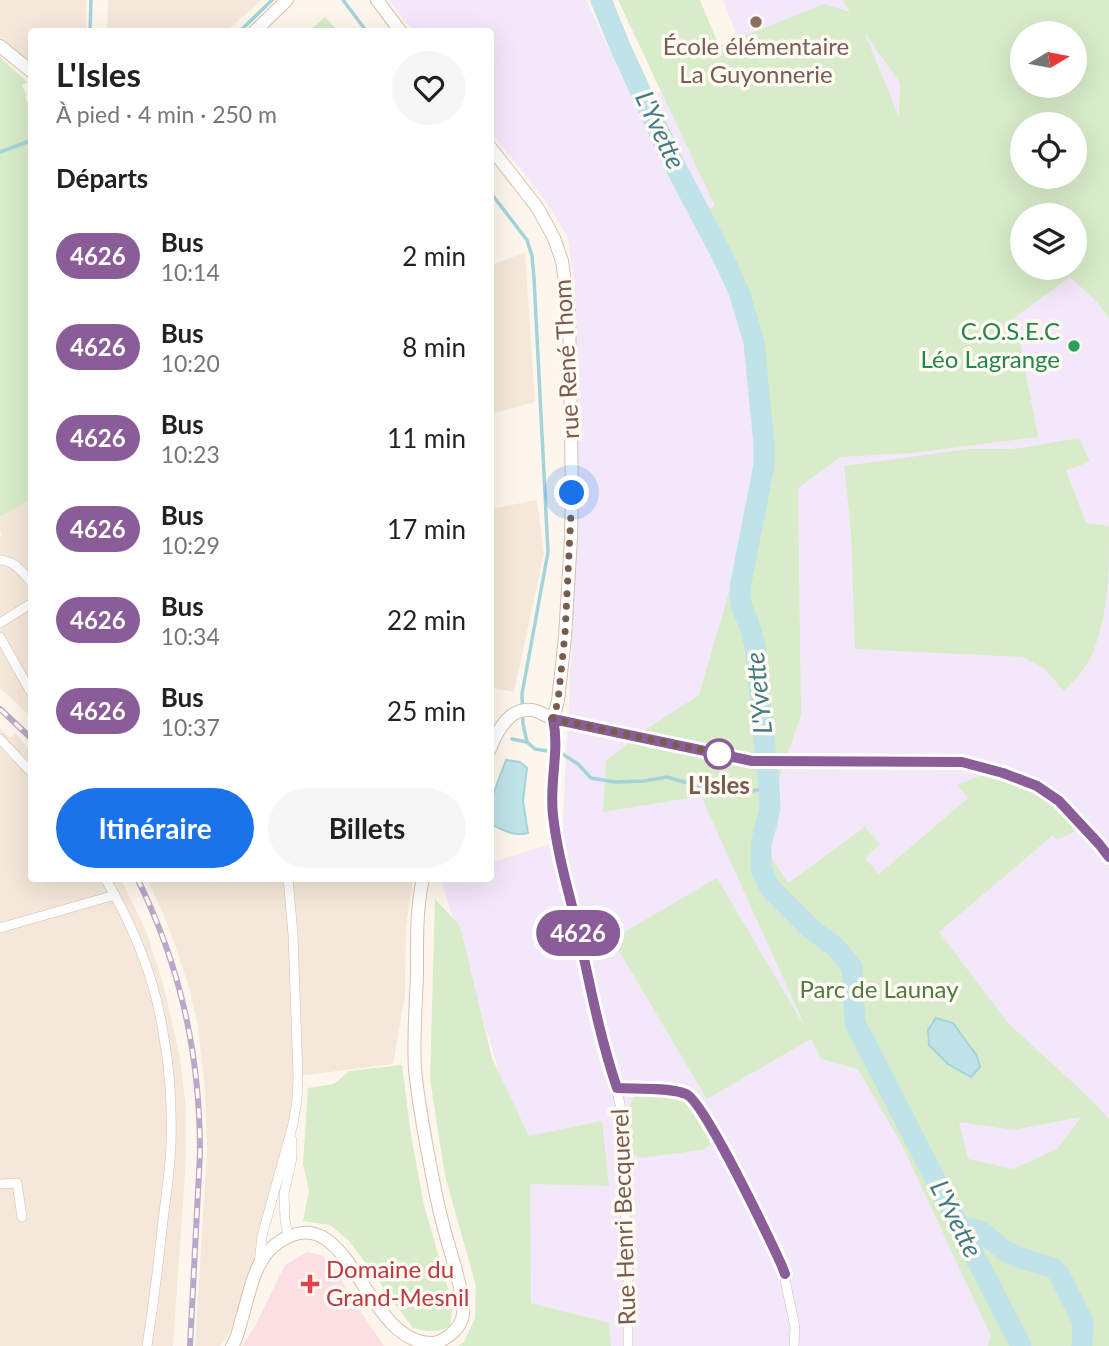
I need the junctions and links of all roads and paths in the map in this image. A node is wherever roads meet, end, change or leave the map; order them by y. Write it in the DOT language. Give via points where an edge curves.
graph roads {
  1 [pos="287,0"];
  2 [pos="377,0"];
  3 [pos="258,28"];
  4 [pos="398,28"];
  5 [pos="0,46"];
  6 [pos="28,69"];
  7 [pos="494,153"];
  8 [pos="0,560"];
  9 [pos="28,578"];
  10 [pos="28,606"];
  11 [pos="0,623"];
  12 [pos="0,637"];
  13 [pos="28,687"];
  14 [pos="553,719"];
  15 [pos="0,739"];
  16 [pos="494,741"];
  17 [pos="28,769"];
  18 [pos="1109,857"];
  19 [pos="107,882"];
  20 [pos="288,882"];
  21 [pos="423,882"];
  22 [pos="115,895"];
  23 [pos="0,928"];
  24 [pos="617,1088"];
  25 [pos="293,1124"];
  26 [pos="0,1184"];
  27 [pos="22,1217"];
  28 [pos="288,1236"];
  29 [pos="258,1264"];
  30 [pos="147,1346"];
  31 [pos="232,1346"];
  32 [pos="628,1346"];
  33 [pos="794,1346"];
  1 -- 3 [label="main road"];
  2 -- 4 [label="main road"];
  5 -- 6 [label="main road"];
  7 -- 14 [label="main road, rue René Thom" via="548,226 566,280 572,493 565,634"];
  8 -- 9 [label="street" via="11,563"];
  10 -- 11 [label="street"];
  12 -- 13 [label="street"];
  14 -- 16 [label="main road" via="523,711 505,721"];
  14 -- 18 [label="street" via="752,761 962,762 1037,786 1059,801"];
  14 -- 24 [label="street, Rue Henri Becquerel" via="552,813 558,850"];
  15 -- 17 [label="street"];
  19 -- 22 [label="street"];
  20 -- 25 [label="street" via="298,1076"];
  21 -- 28 [label="main road" via="417,930 415,1069 437,1199 463,1297 463,1318 447,1337 435,1343 410,1341 377,1312 342,1256 327,1241 310,1234"];
  22 -- 23 [label="street"];
  22 -- 30 [label="street" via="153,988 164,1038 170,1113 167,1188"];
  24 -- 32 [label="street, Rue Henri Becquerel"];
  24 -- 33 [label="street" via="670,1091 687,1094 695,1101 782,1266"];
  25 -- 28 [label="street" via="284,1194"];
  25 -- 29 [label="street"];
  26 -- 27 [label="street" via="17,1182"];
  28 -- 29 [label="main road"];
  29 -- 31 [label="main road"];
}
